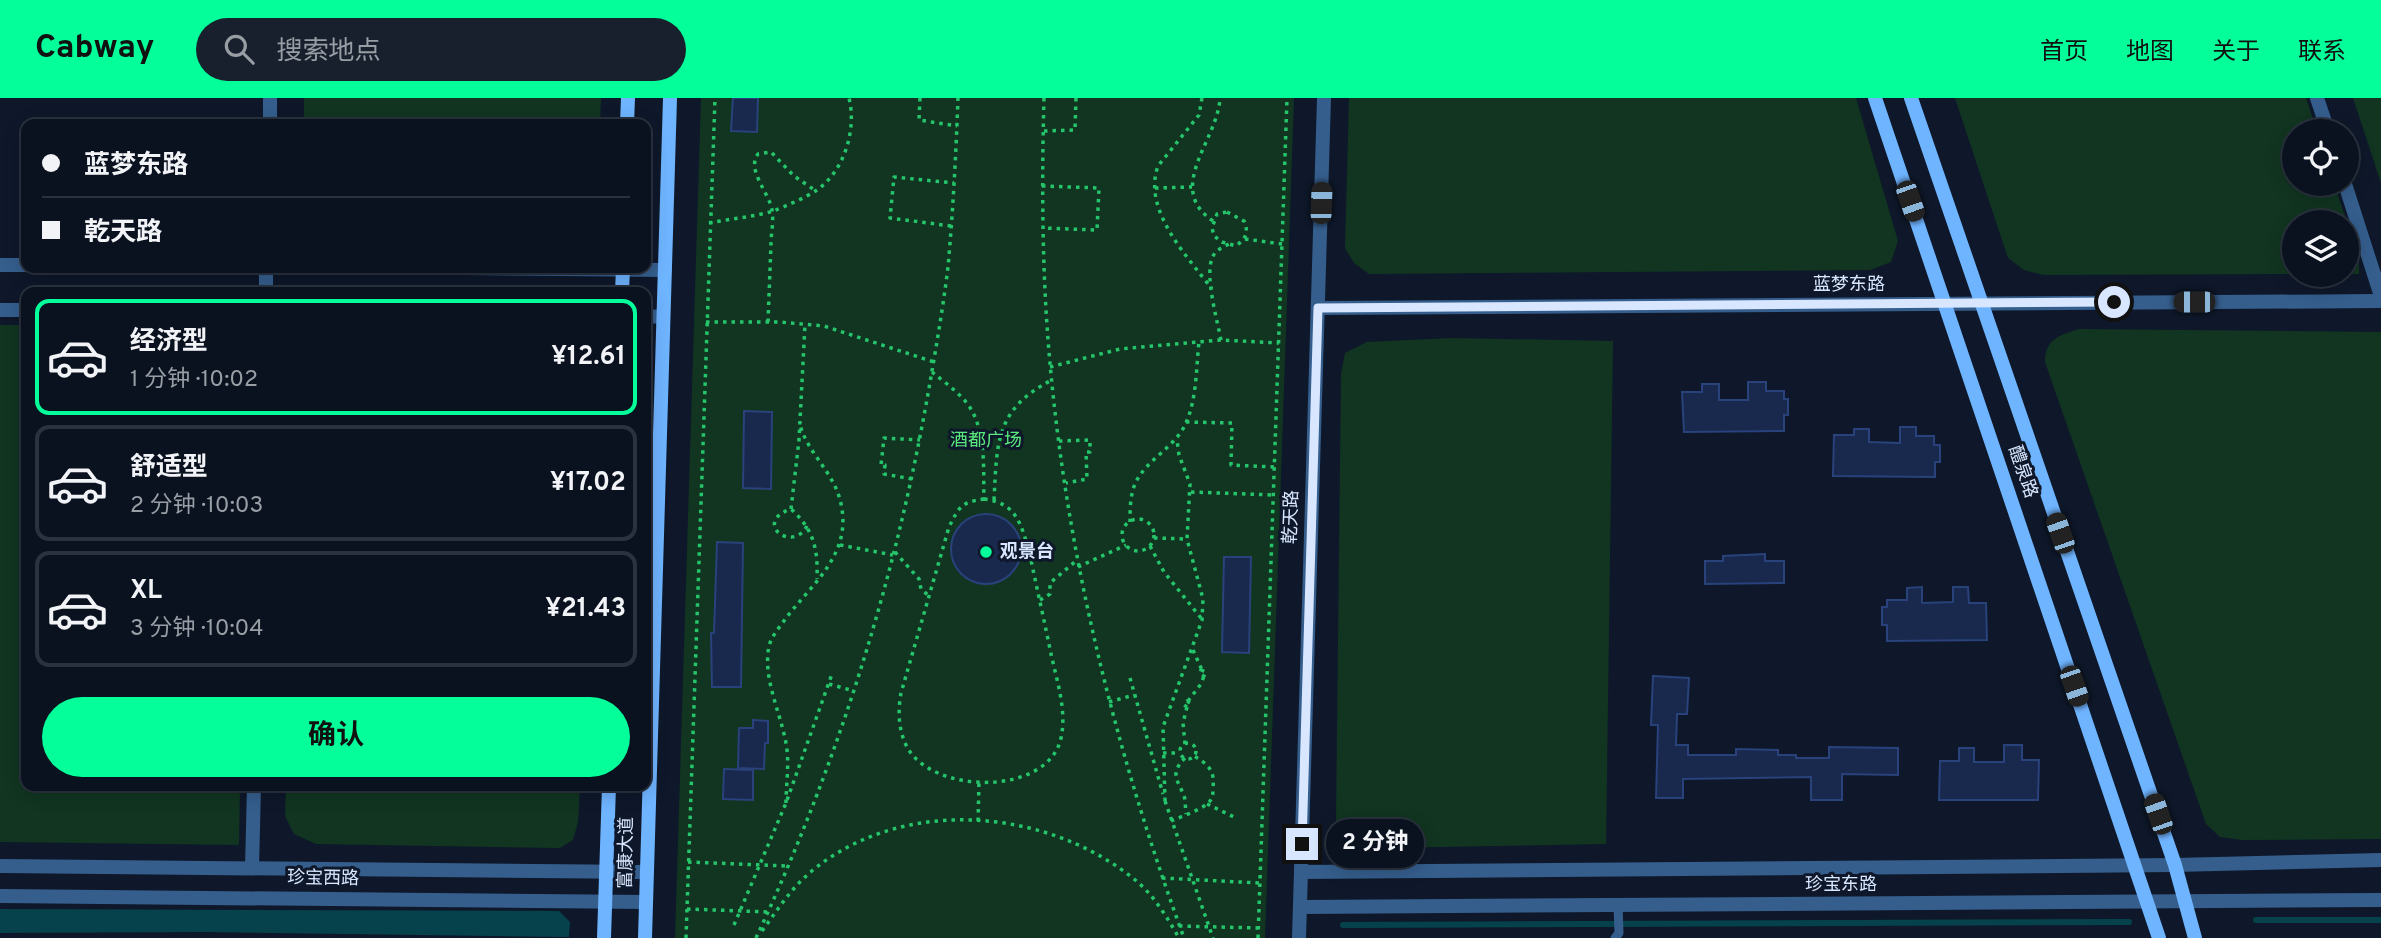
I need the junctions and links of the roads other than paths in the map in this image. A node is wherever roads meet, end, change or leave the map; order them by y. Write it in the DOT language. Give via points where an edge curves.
graph roads {
  1 [pos="271,98"];
  2 [pos="628,98"];
  3 [pos="670,98"];
  4 [pos="1324,98"];
  5 [pos="1875,98"];
  6 [pos="1911,98"];
  7 [pos="2317,98"];
  8 [pos="270,119"];
  9 [pos="627,119"];
  10 [pos="2324,119"];
  11 [pos="2349,196"];
  12 [pos="0,265"];
  13 [pos="21,265"];
  14 [pos="651,269"];
  15 [pos="665,270"];
  16 [pos="2381,298"];
  17 [pos="1981,303"];
  18 [pos="1945,304"];
  19 [pos="1318,308"];
  20 [pos="0,310"];
  21 [pos="21,310"];
  22 [pos="651,316"];
  23 [pos="663,317"];
  24 [pos="651,687"];
  25 [pos="254,791"];
  26 [pos="609,791"];
  27 [pos="648,791"];
  28 [pos="2381,860"];
  29 [pos="2134,864"];
  30 [pos="2175,865"];
  31 [pos="0,866"];
  32 [pos="252,868"];
  33 [pos="607,871"];
  34 [pos="645,872"];
  35 [pos="1301,872"];
  36 [pos="0,896"];
  37 [pos="2381,900"];
  38 [pos="605,902"];
  39 [pos="646,902"];
  40 [pos="2149,902"];
  41 [pos="2184,902"];
  42 [pos="1618,905"];
  43 [pos="1300,907"];
  44 [pos="604,938"];
  45 [pos="645,938"];
  46 [pos="1299,938"];
  47 [pos="1615,938"];
  48 [pos="2160,938"];
  49 [pos="2195,938"];
  1 -- 8 [label="street"];
  2 -- 9 [label="street"];
  3 -- 15 [label="street, 富康大道"];
  4 -- 19 [label="street, 乾天路"];
  5 -- 18 [label="street, 醴泉路"];
  6 -- 17 [label="street, 醴泉路"];
  7 -- 10 [label="street"];
  11 -- 16 [label="street"];
  12 -- 13 [label="street"];
  14 -- 15 [label="street"];
  15 -- 23 [label="street, 富康大道"];
  16 -- 17 [label="street, 蓝梦东路"];
  17 -- 18 [label="street, 蓝梦东路"];
  17 -- 30 [label="street, 醴泉路"];
  18 -- 19 [label="street, 蓝梦东路"];
  18 -- 29 [label="street, 醴泉路"];
  19 -- 35 [label="street, 乾天路"];
  20 -- 21 [label="street"];
  22 -- 23 [label="street"];
  23 -- 24 [label="street, 富康大道"];
  25 -- 32 [label="street"];
  26 -- 33 [label="street, 富康大道"];
  27 -- 34 [label="street, 富康大道"];
  28 -- 30 [label="street, 珍宝东路"];
  29 -- 30 [label="street, 珍宝东路"];
  29 -- 35 [label="street, 珍宝东路"];
  29 -- 40 [label="street, 醴泉路"];
  30 -- 41 [label="street, 醴泉路"];
  31 -- 32 [label="street, 珍宝西路"];
  32 -- 33 [label="street, 珍宝西路"];
  33 -- 34 [label="street, 珍宝西路"];
  33 -- 38 [label="street, 富康大道"];
  34 -- 39 [label="street, 富康大道"];
  35 -- 43 [label="street, 乾天路"];
  36 -- 38 [label="street, 珍宝西路"];
  37 -- 41 [label="street, 珍宝东路"];
  38 -- 39 [label="street, 珍宝西路"];
  38 -- 44 [label="street, 富康大道"];
  39 -- 45 [label="street, 富康大道"];
  40 -- 41 [label="street, 珍宝东路"];
  40 -- 42 [label="street, 珍宝东路"];
  40 -- 48 [label="street, 醴泉路"];
  41 -- 49 [label="street, 醴泉路"];
  42 -- 43 [label="street, 珍宝东路"];
  42 -- 47 [label="lane" via="1619,933"];
  43 -- 46 [label="street, 乾天路"];
}
